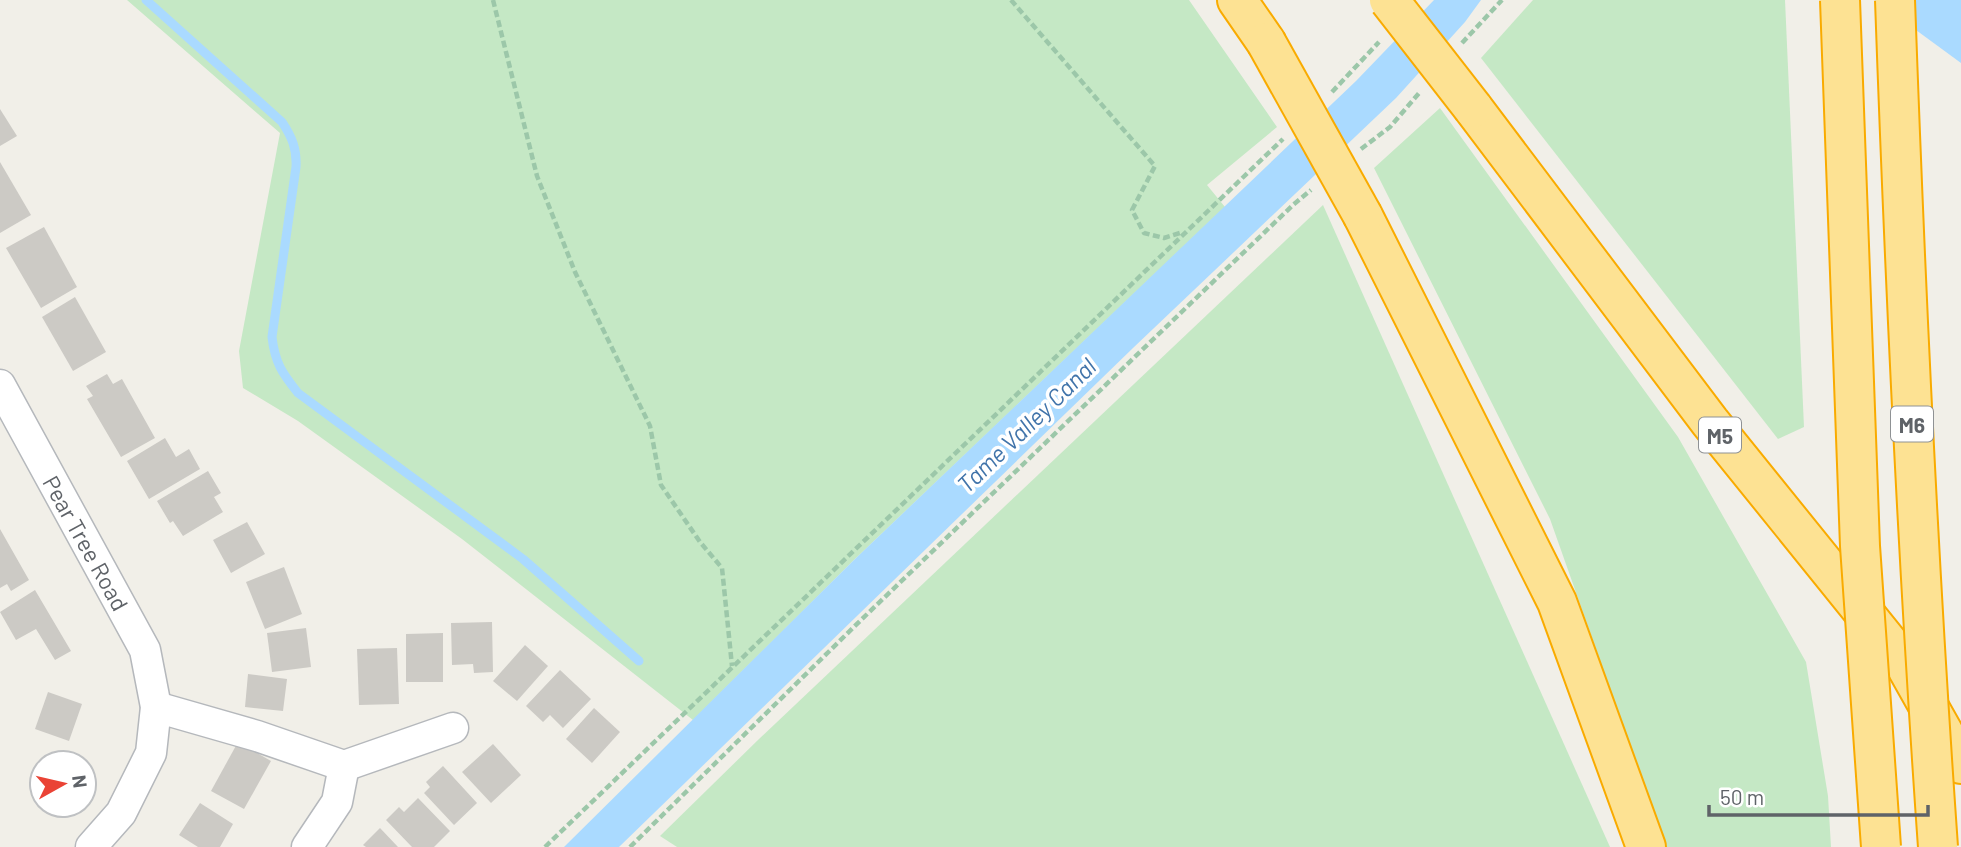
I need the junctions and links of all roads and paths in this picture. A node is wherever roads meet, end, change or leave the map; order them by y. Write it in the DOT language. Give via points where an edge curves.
graph roads {
  1 [pos="493,0"];
  2 [pos="1011,0"];
  3 [pos="1237,0"];
  4 [pos="1389,0"];
  5 [pos="1502,0"];
  6 [pos="1840,0"];
  7 [pos="1895,0"];
  8 [pos="1459,46"];
  9 [pos="1424,86"];
  10 [pos="1357,153"];
  11 [pos="1314,187"];
  12 [pos="0,385"];
  13 [pos="733,667"];
  14 [pos="156,707"];
  15 [pos="453,728"];
  16 [pos="1961,764"];
  17 [pos="344,766"];
  18 [pos="91,847"];
  19 [pos="307,847"];
  20 [pos="545,847"];
  21 [pos="630,847"];
  22 [pos="1646,847"];
  23 [pos="1881,847"];
  24 [pos="1938,847"];
  1 -- 13 [label="path" via="537,176 575,272 650,426 661,485 722,568"];
  2 -- 13 [label="path" via="1155,166 1132,210 1144,233 1164,239 1187,231"];
  3 -- 22 [label="highway, bridge" via="1363,216 1556,602"];
  4 -- 16 [label="highway, M5, bridge" via="1710,422 1903,661"];
  5 -- 8 [label="path"];
  6 -- 23 [label="highway, bridge" via="1860,546"];
  7 -- 24 [label="highway, M6, bridge" via="1924,658"];
  9 -- 10 [label="path" via="1390,127"];
  11 -- 21 [label="path" via="862,618"];
  12 -- 14 [label="street, Pear Tree Road" via="145,650"];
  13 -- 20 [label="path"];
  14 -- 17 [label="street"];
  14 -- 18 [label="street, Pear Tree Road" via="151,753 121,813"];
  15 -- 17 [label="street"];
  17 -- 19 [label="street" via="337,802"];
}
